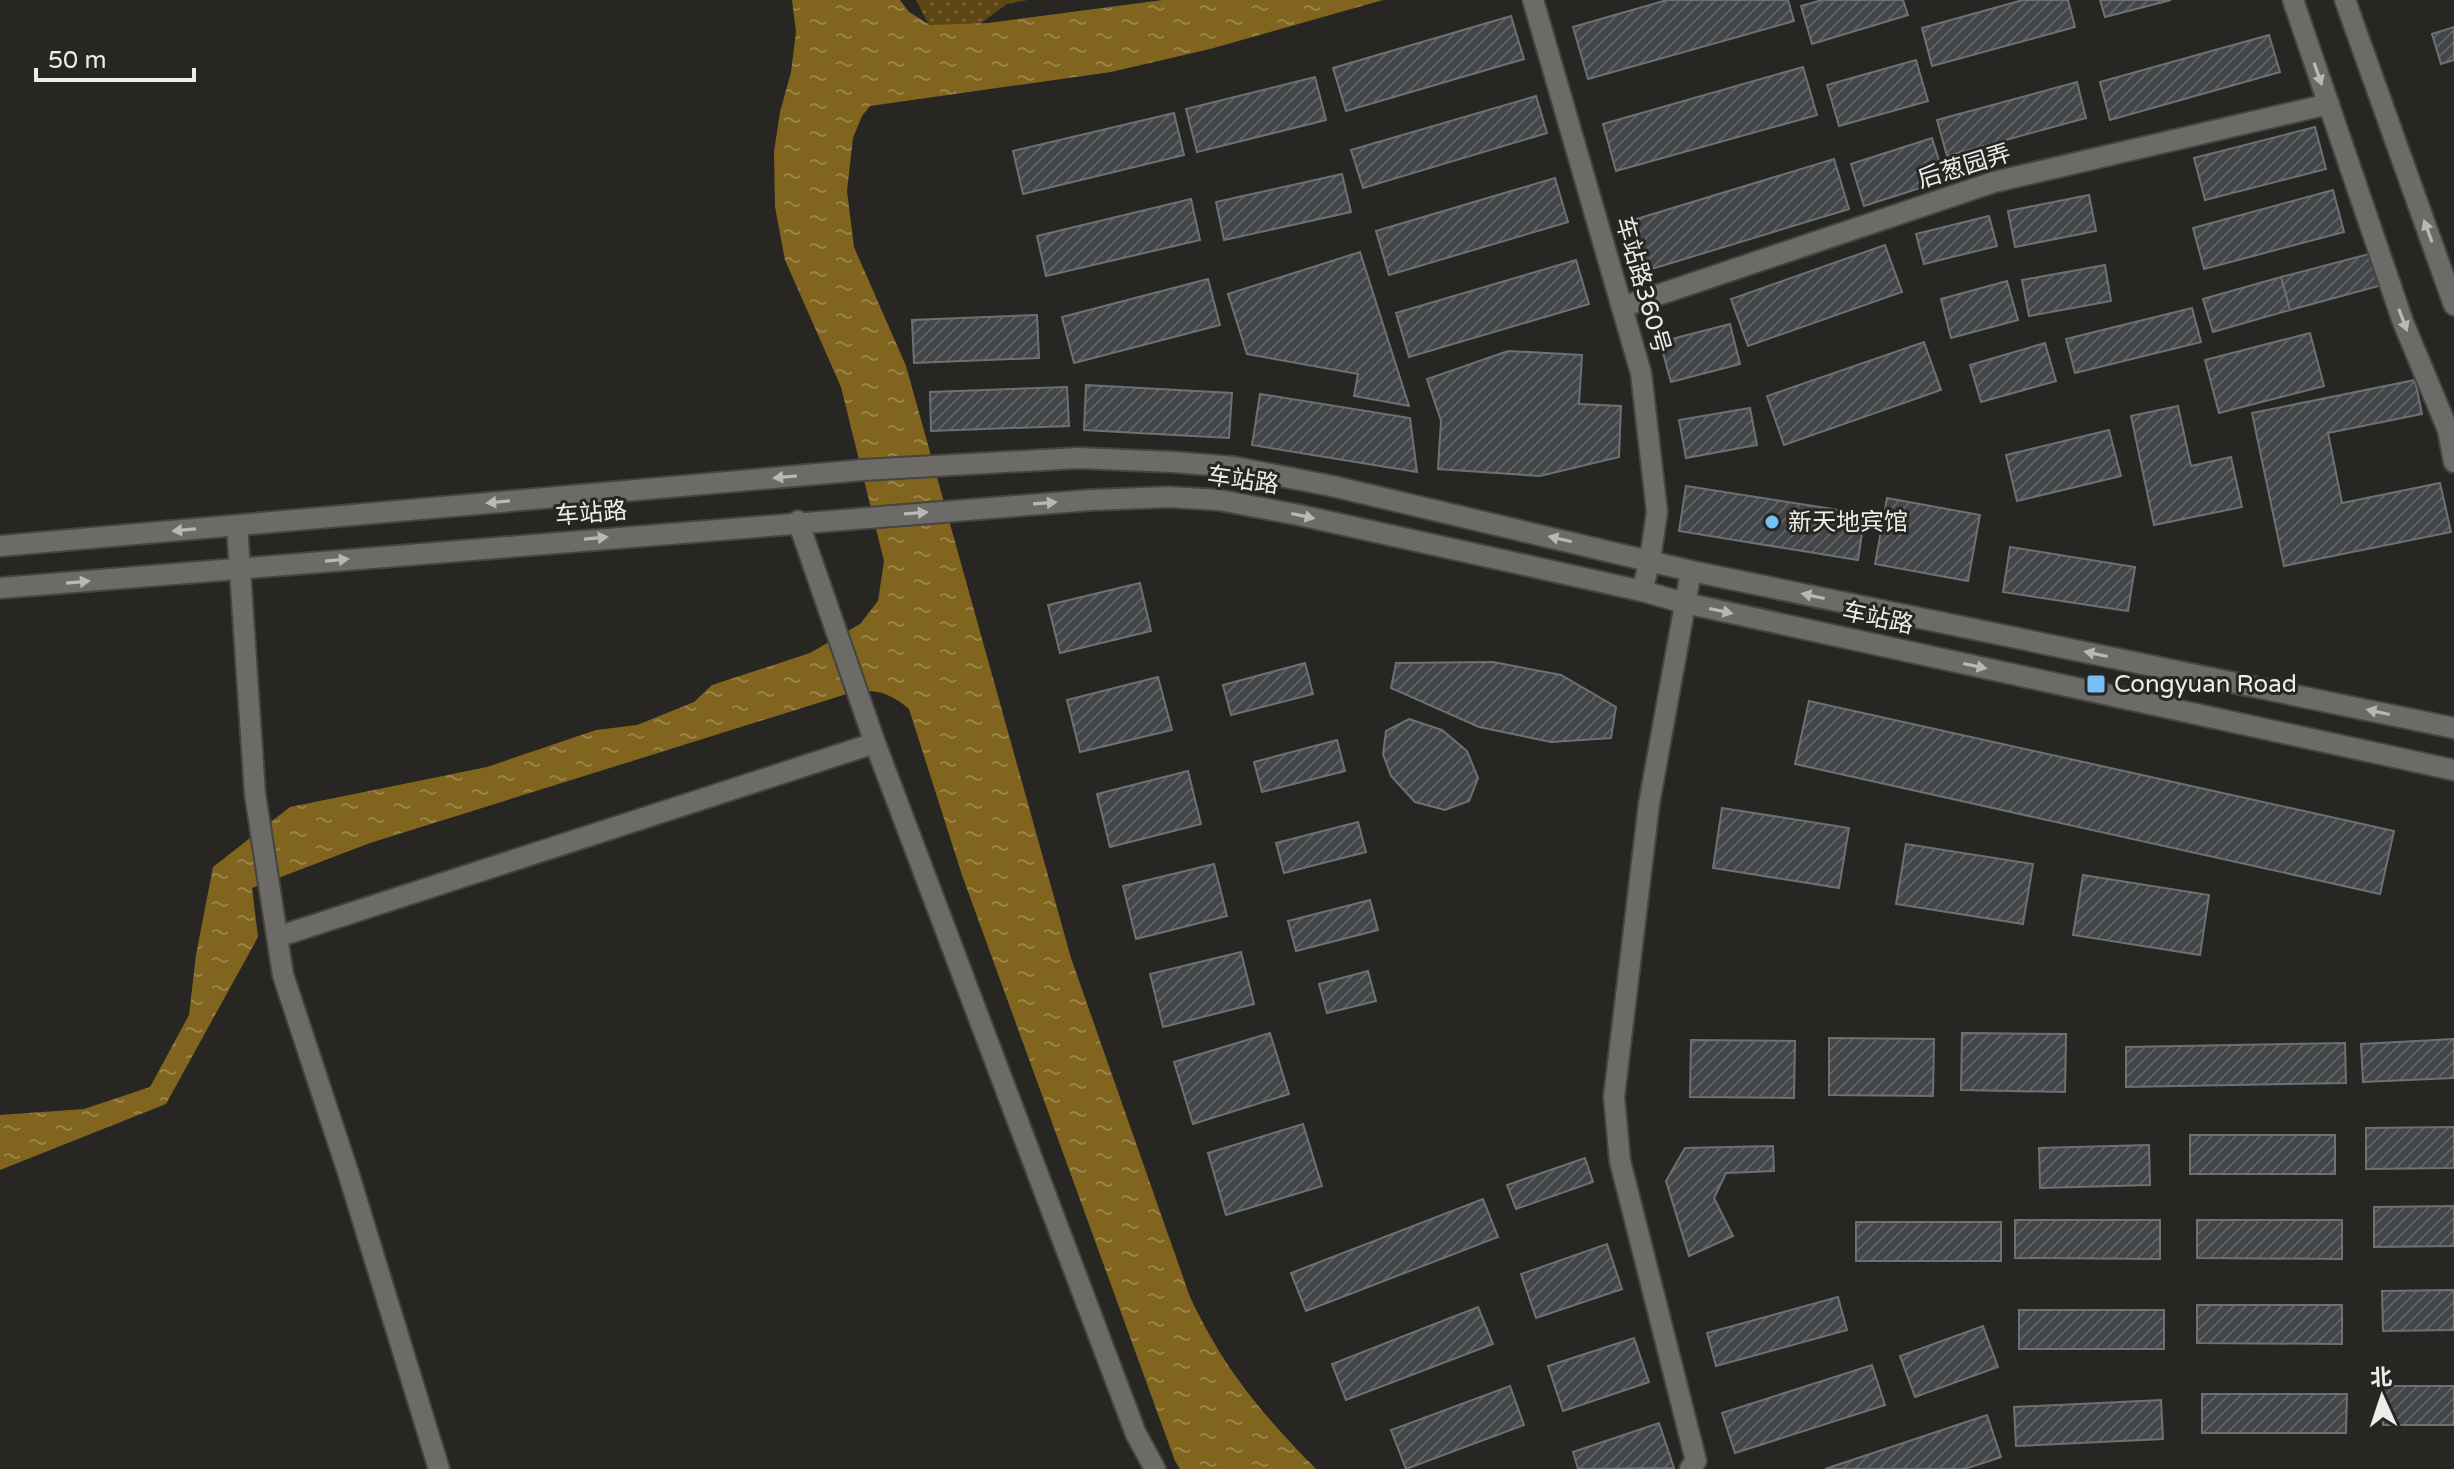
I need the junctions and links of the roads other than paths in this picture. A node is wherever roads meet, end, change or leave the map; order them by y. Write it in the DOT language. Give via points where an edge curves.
graph roads {
  1 [pos="1533,0"];
  2 [pos="2293,0"];
  3 [pos="2345,0"];
  4 [pos="2329,104"];
  5 [pos="2454,305"];
  6 [pos="1622,307"];
  7 [pos="2454,462"];
  8 [pos="798,521"];
  9 [pos="237,526"];
  10 [pos="0,546"];
  11 [pos="1650,560"];
  12 [pos="241,568"];
  13 [pos="1691,571"];
  14 [pos="0,588"];
  15 [pos="1642,591"];
  16 [pos="1685,603"];
  17 [pos="2454,728"];
  18 [pos="875,743"];
  19 [pos="2454,770"];
  20 [pos="277,937"];
  21 [pos="439,1469"];
  22 [pos="1155,1469"];
  23 [pos="1690,1469"];
  1 -- 6 [label="main road, 车站路360号"];
  2 -- 4 [label="main road, one-way"];
  5 -- 3 [label="main road, one-way"];
  4 -- 6 [label="main road, 后葱园弄" via="1994,182"];
  4 -- 7 [label="main road, one-way" via="2403,322 2448,430"];
  6 -- 11 [label="main road, 车站路360号" via="1641,373 1654,482 1657,512"];
  12 -- 8 [label="main road, 车站路, one-way"];
  8 -- 15 [label="main road, 车站路, one-way" via="1091,500 1219,500"];
  8 -- 18 [label="main road"];
  9 -- 10 [label="main road, 车站路, one-way"];
  11 -- 9 [label="main road, 车站路, one-way" via="1234,467 1078,458 863,470"];
  9 -- 12 [label="main road"];
  11 -- 13 [label="main road, 车站路"];
  11 -- 15 [label="main road, 车站路360号"];
  14 -- 12 [label="main road, 车站路, one-way"];
  12 -- 20 [label="main road" via="255,794"];
  13 -- 16 [label="main road"];
  17 -- 13 [label="main road, 车站路, one-way"];
  15 -- 16 [label="main road, 车站路"];
  16 -- 19 [label="main road, 车站路, one-way"];
  16 -- 23 [label="main road" via="1649,804 1614,1097 1620,1161 1696,1461"];
  18 -- 20 [label="main road"];
  18 -- 22 [label="main road" via="1136,1434"];
  20 -- 21 [label="main road" via="283,975"];
}
